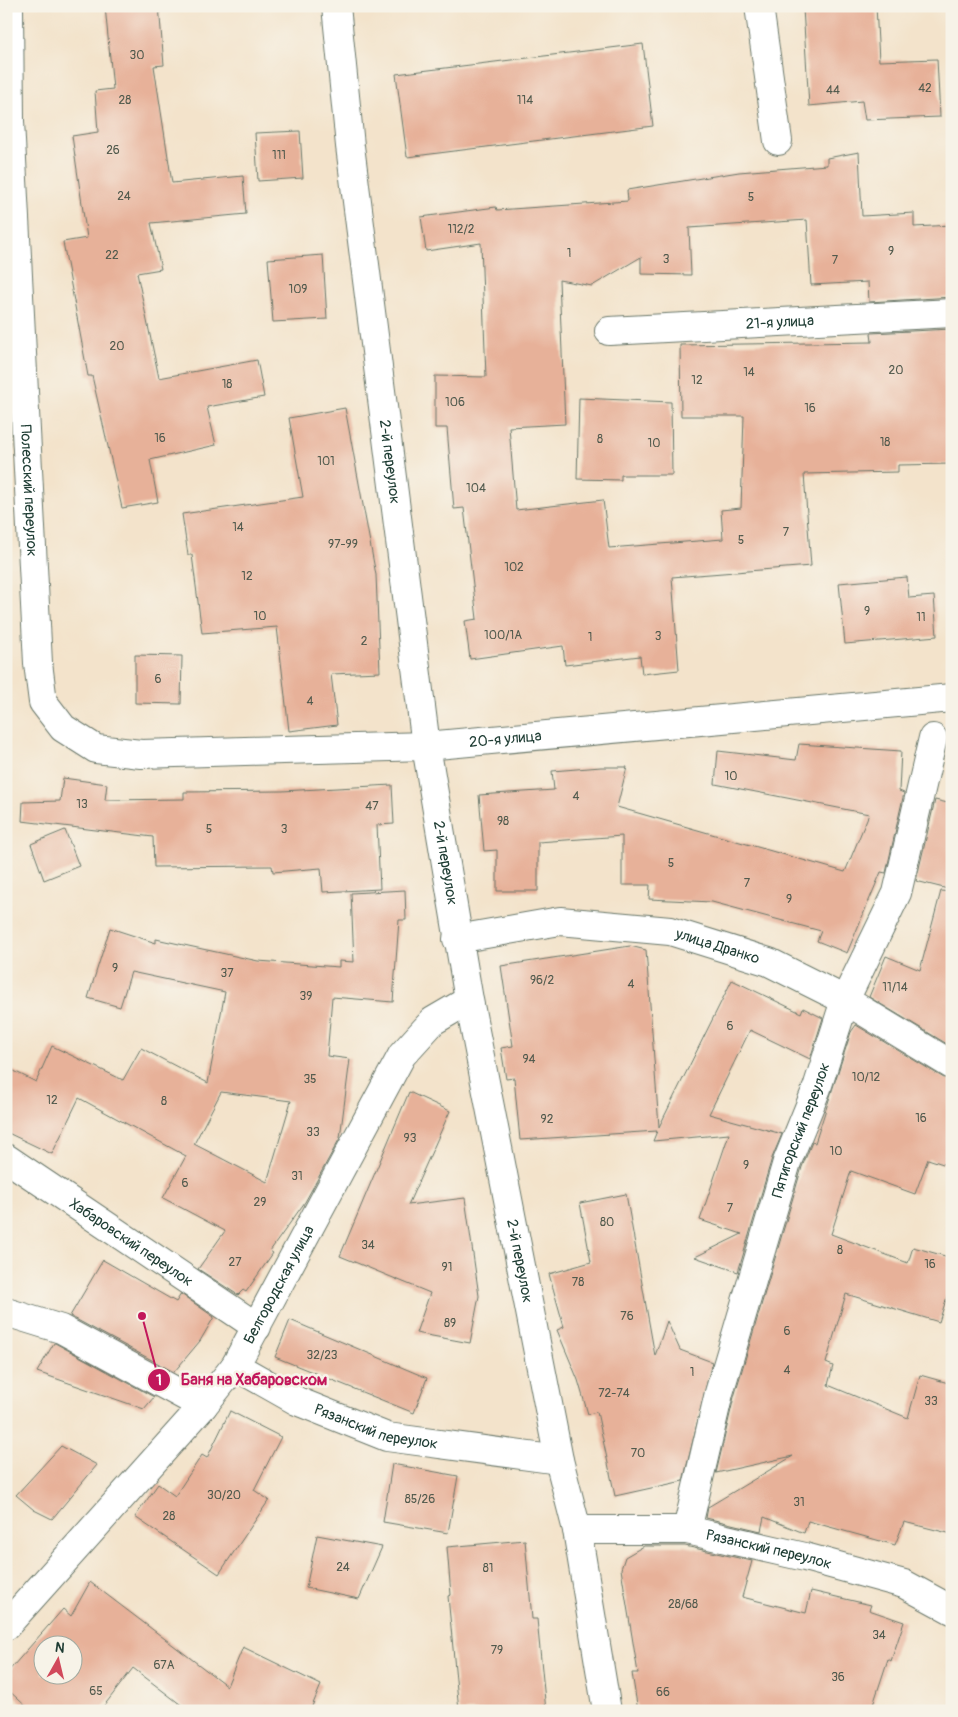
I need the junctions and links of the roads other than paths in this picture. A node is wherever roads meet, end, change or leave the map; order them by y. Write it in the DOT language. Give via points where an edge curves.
graph roads {
  1 [pos="9,6"];
  2 [pos="336,6"];
  3 [pos="759,6"];
  4 [pos="778,141"];
  5 [pos="952,313"];
  6 [pos="609,331"];
  7 [pos="952,698"];
  8 [pos="63,728"];
  9 [pos="933,738"];
  10 [pos="426,746"];
  11 [pos="457,939"];
  12 [pos="468,1000"];
  13 [pos="845,1000"];
  14 [pos="952,1065"];
  15 [pos="6,1158"];
  16 [pos="6,1312"];
  17 [pos="257,1327"];
  18 [pos="235,1366"];
  19 [pos="203,1406"];
  20 [pos="559,1460"];
  21 [pos="577,1530"];
  22 [pos="687,1530"];
  23 [pos="952,1610"];
  24 [pos="6,1626"];
  25 [pos="607,1711"];
  1 -- 8 [label="street, Полесский переулок" via="10,121 38,663 44,702"];
  2 -- 10 [label="street, 2-й переулок" via="350,146"];
  3 -- 4 [label="street"];
  5 -- 6 [label="street, 21-я улица"];
  7 -- 10 [label="street, 20-я улица"];
  8 -- 10 [label="street, 20-я улица" via="96,749 141,754"];
  9 -- 13 [label="street, Пятигорский переулок" via="897,893"];
  10 -- 11 [label="street, 2-й переулок"];
  11 -- 12 [label="street, 2-й переулок"];
  11 -- 13 [label="street, улица Дранко" via="560,921 670,931 769,962"];
  12 -- 17 [label="street, Белгородская улица" via="433,1021 402,1055"];
  12 -- 20 [label="street, 2-й переулок"];
  13 -- 14 [label="street, улица Дранко"];
  13 -- 22 [label="street, Пятигорский переулок" via="779,1190 719,1393"];
  15 -- 17 [label="street, Хабаровский переулок"];
  16 -- 19 [label="street" via="61,1328"];
  17 -- 18 [label="street, Белгородская улица"];
  18 -- 19 [label="street, Белгородская улица"];
  18 -- 20 [label="street, Рязанский переулок" via="297,1401 387,1438"];
  19 -- 24 [label="street, Белгородская улица"];
  20 -- 21 [label="street, 2-й переулок"];
  21 -- 22 [label="street, Рязанский переулок"];
  21 -- 25 [label="street, 2-й переулок"];
  22 -- 23 [label="street, Рязанский переулок" via="904,1584"];
}
